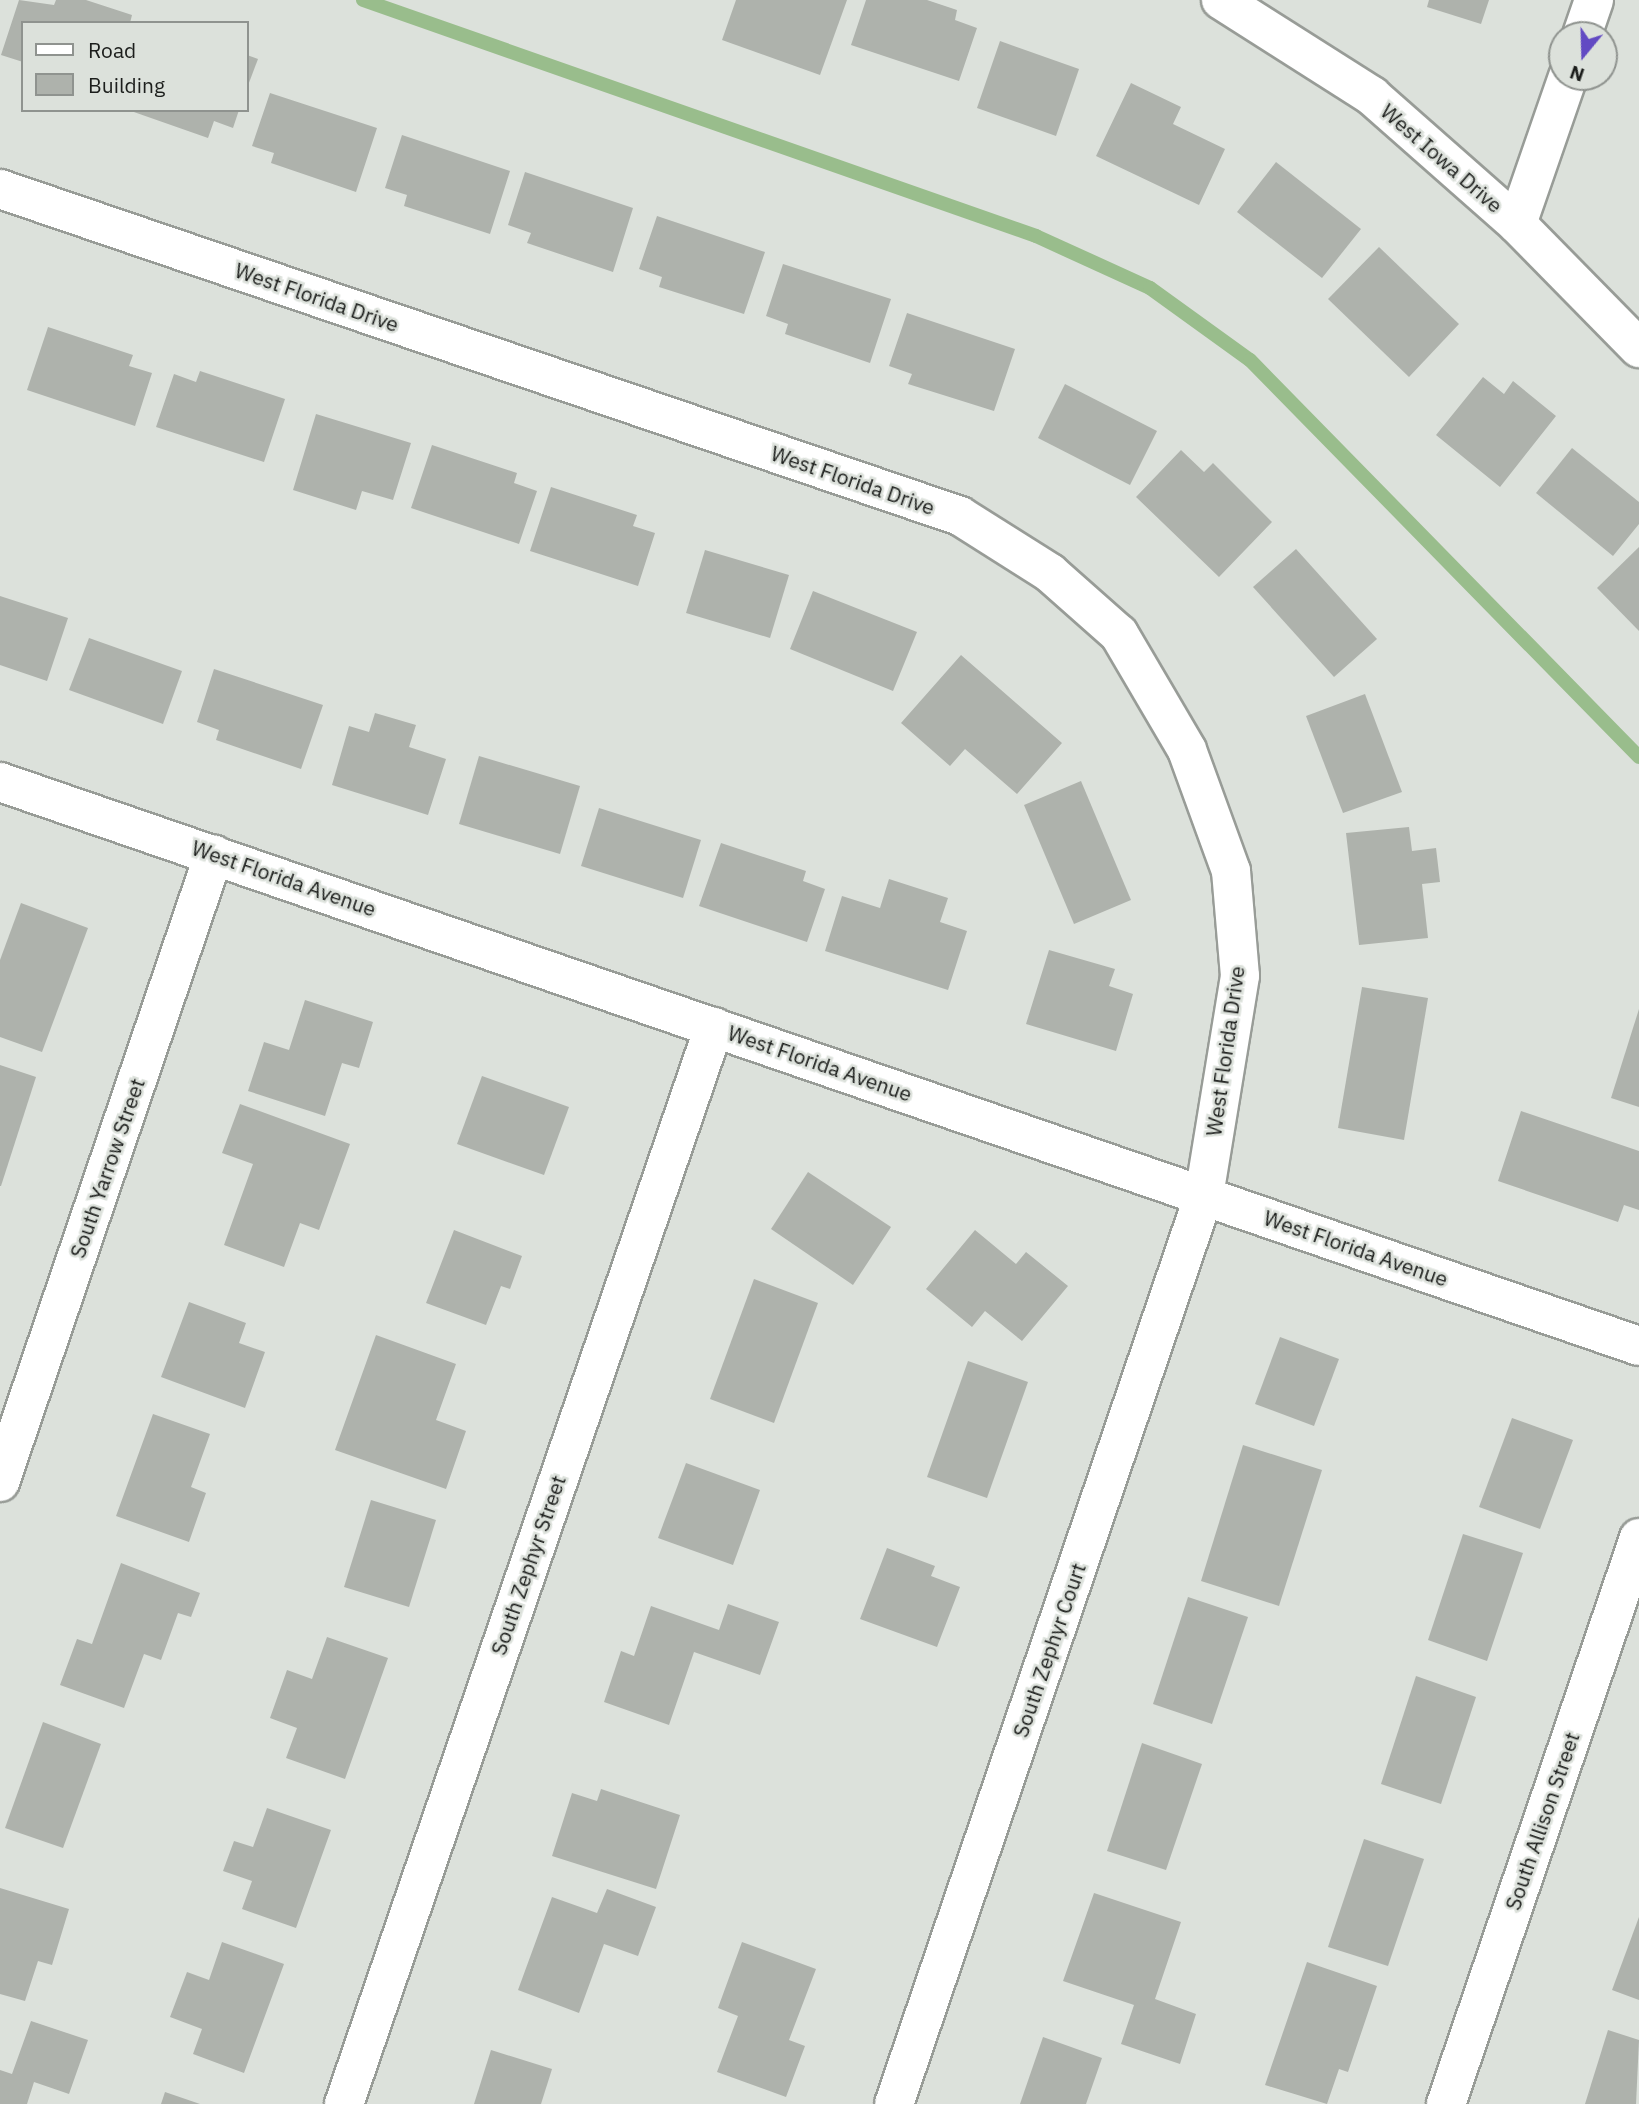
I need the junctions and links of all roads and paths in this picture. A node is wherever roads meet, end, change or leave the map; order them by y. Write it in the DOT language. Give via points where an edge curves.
graph roads {
  1 [pos="1221,0"];
  2 [pos="1594,0"];
  3 [pos="1587,21"];
  4 [pos="1563,91"];
  5 [pos="0,189"];
  6 [pos="1517,224"];
  7 [pos="1639,348"];
  8 [pos="0,782"];
  9 [pos="214,854"];
  10 [pos="714,1027"];
  11 [pos="1204,1195"];
  12 [pos="1639,1346"];
  13 [pos="0,1482"];
  14 [pos="1639,1538"];
  15 [pos="344,2104"];
  16 [pos="894,2104"];
  17 [pos="1446,2104"];
  1 -- 6 [label="street, West Iowa Drive" via="1372,96"];
  2 -- 3 [label="street"];
  4 -- 6 [label="street"];
  5 -- 11 [label="street, West Florida Drive" via="960,516 1050,573 1119,634 1186,750 1231,871 1240,976"];
  6 -- 7 [label="street, West Iowa Drive"];
  8 -- 9 [label="street, West Florida Avenue"];
  9 -- 10 [label="street, West Florida Avenue"];
  9 -- 13 [label="street, South Yarrow Street"];
  10 -- 11 [label="street, West Florida Avenue"];
  10 -- 15 [label="street, South Zephyr Street"];
  11 -- 12 [label="street, West Florida Avenue"];
  11 -- 16 [label="street, South Zephyr Court"];
  14 -- 17 [label="street, South Allison Street"];
}
